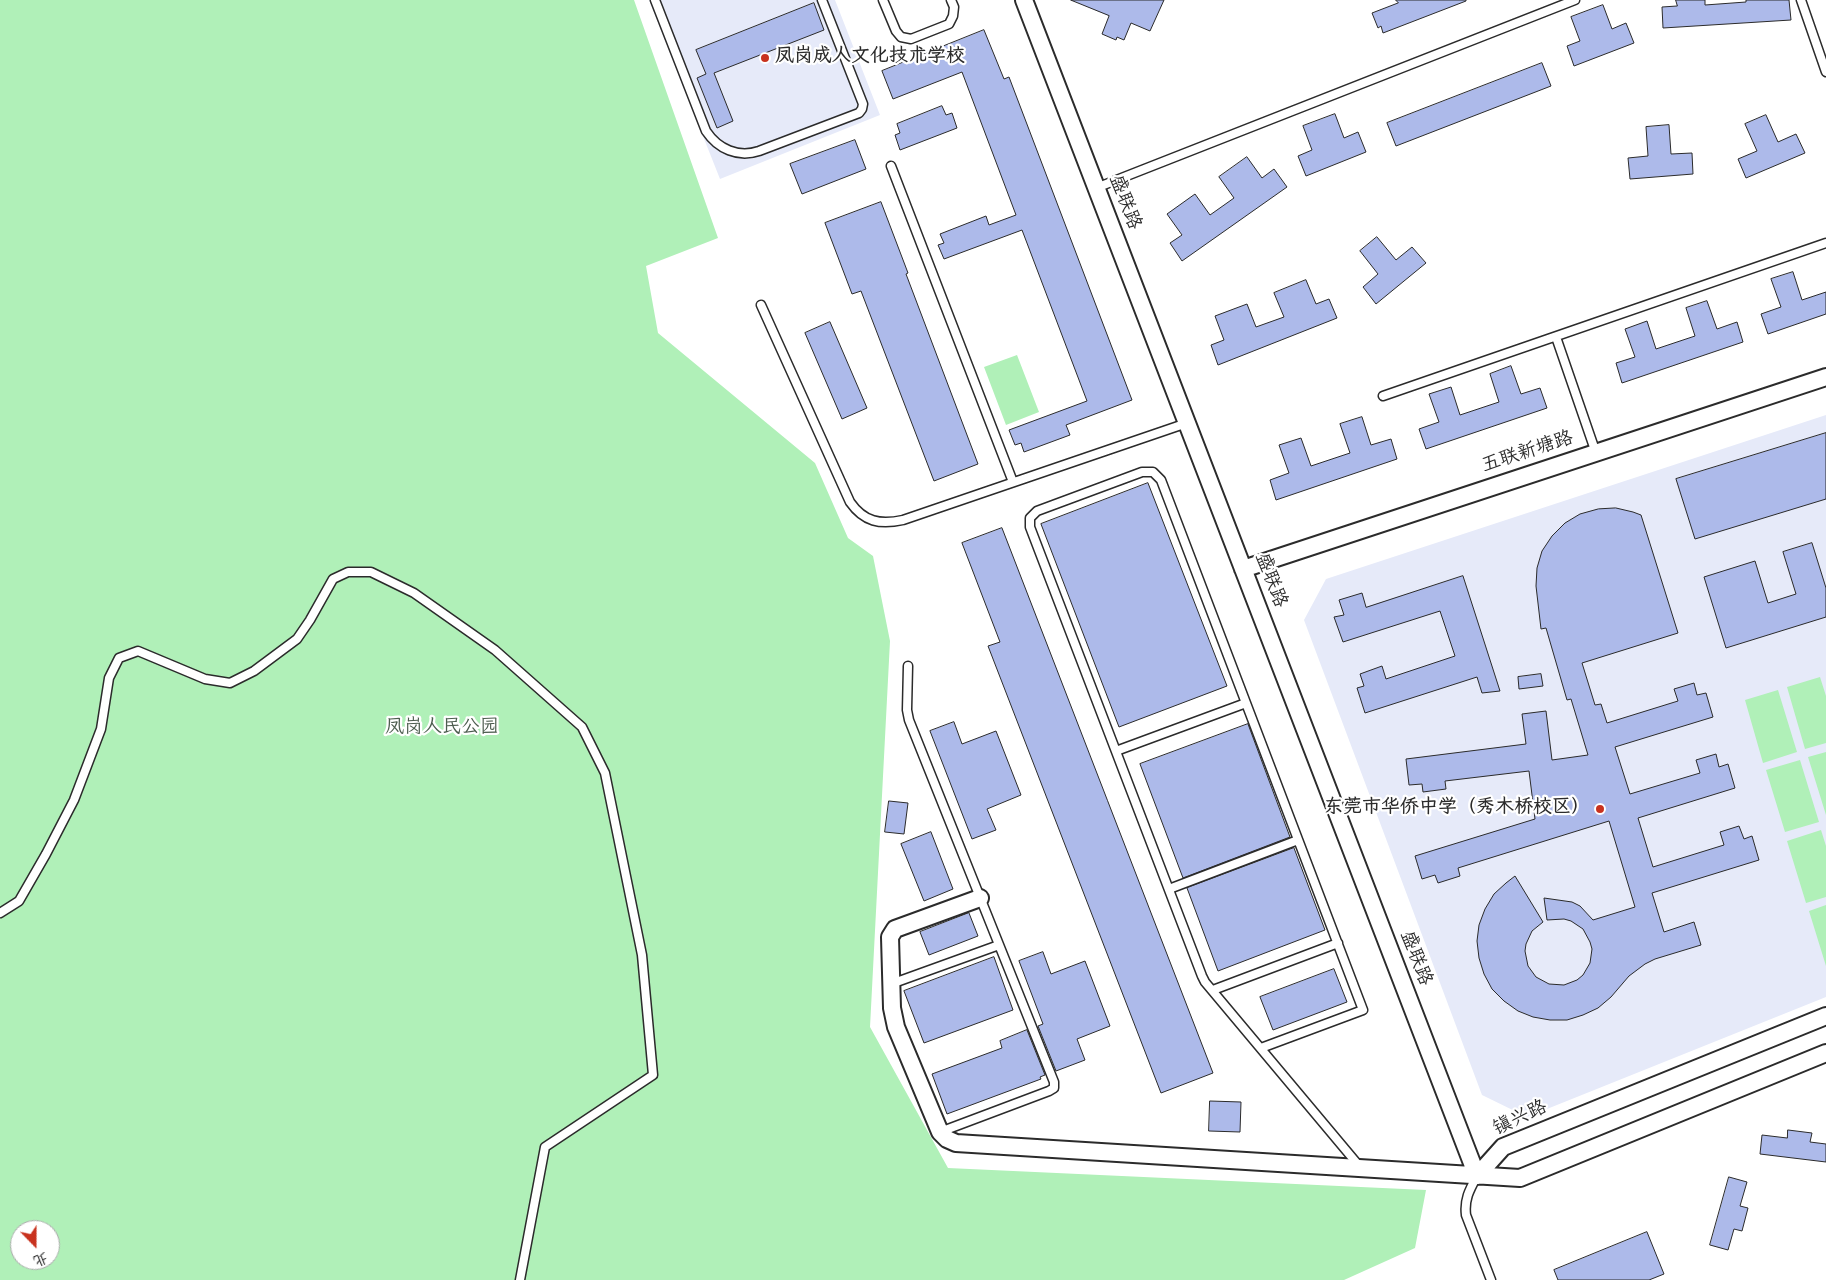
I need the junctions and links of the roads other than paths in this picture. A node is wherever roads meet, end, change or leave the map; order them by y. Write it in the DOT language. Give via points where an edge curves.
graph roads {
  1 [pos="655,0"];
  2 [pos="822,0"];
  3 [pos="883,0"];
  4 [pos="951,0"];
  5 [pos="1024,0"];
  6 [pos="1575,0"];
  7 [pos="1801,0"];
  8 [pos="1826,72"];
  9 [pos="891,166"];
  10 [pos="1096,188"];
  11 [pos="1826,244"];
  12 [pos="761,305"];
  13 [pos="1556,337"];
  14 [pos="1826,377"];
  15 [pos="1383,396"];
  16 [pos="1187,423"];
  17 [pos="1596,453"];
  18 [pos="1013,482"];
  19 [pos="1243,569"];
  20 [pos="908,666"];
  21 [pos="1246,703"];
  22 [pos="1116,751"];
  23 [pos="1298,840"];
  24 [pos="1169,889"];
  25 [pos="980,898"];
  26 [pos="0,913"];
  27 [pos="1338,943"];
  28 [pos="999,945"];
  29 [pos="891,984"];
  30 [pos="1213,990"];
  31 [pos="1826,1016"];
  32 [pos="1261,1048"];
  33 [pos="1826,1053"];
  34 [pos="940,1132"];
  35 [pos="1362,1168"];
  36 [pos="1477,1176"];
  37 [pos="520,1280"];
  38 [pos="1491,1280"];
  1 -- 2 [label="lane" via="706,131 715,142 739,154 759,151 850,117 862,109 863,104"];
  3 -- 4 [label="lane" via="896,31 901,37 910,39 949,24 954,7"];
  5 -- 10 [label="street, 盛联路"];
  6 -- 10 [label="lane"];
  7 -- 8 [label="lane"];
  9 -- 18 [label="lane"];
  10 -- 16 [label="street, 盛联路"];
  11 -- 13 [label="lane"];
  12 -- 18 [label="lane" via="856,511 878,522 890,522"];
  13 -- 15 [label="lane"];
  13 -- 17 [label="lane"];
  14 -- 17 [label="street, 五联新塘路"];
  16 -- 18 [label="lane"];
  16 -- 19 [label="street, 盛联路"];
  17 -- 19 [label="street, 五联新塘路"];
  19 -- 36 [label="street, 盛联路"];
  20 -- 25 [label="lane" via="907,710 910,720"];
  21 -- 22 [label="lane"];
  21 -- 22 [label="lane" via="1161,480 1154,472 1142,472 1037,511 1030,518 1030,527"];
  21 -- 23 [label="lane"];
  22 -- 24 [label="lane"];
  23 -- 24 [label="lane"];
  23 -- 27 [label="lane"];
  24 -- 30 [label="lane" via="1202,976"];
  25 -- 28 [label="lane"];
  25 -- 29 [label="street" via="895,929 890,937"];
  26 -- 37 [label="lane" via="19,901 74,800 100,729 109,678 120,658 138,651 205,679 230,682 254,671 297,639 334,579 348,572 371,572 422,599 495,650 582,727 605,773 642,955 652,1075 545,1147"];
  27 -- 30 [label="lane"];
  27 -- 32 [label="lane" via="1363,1010"];
  28 -- 29 [label="lane"];
  28 -- 34 [label="lane" via="1054,1088"];
  29 -- 34 [label="street" via="896,1028"];
  30 -- 32 [label="lane"];
  31 -- 36 [label="street, 镇兴路" via="1503,1147"];
  32 -- 35 [label="lane"];
  33 -- 36 [label="street" via="1520,1178"];
  34 -- 35 [label="street" via="956,1143"];
  35 -- 36 [label="street"];
  36 -- 38 [label="lane" via="1464,1204"];
}
